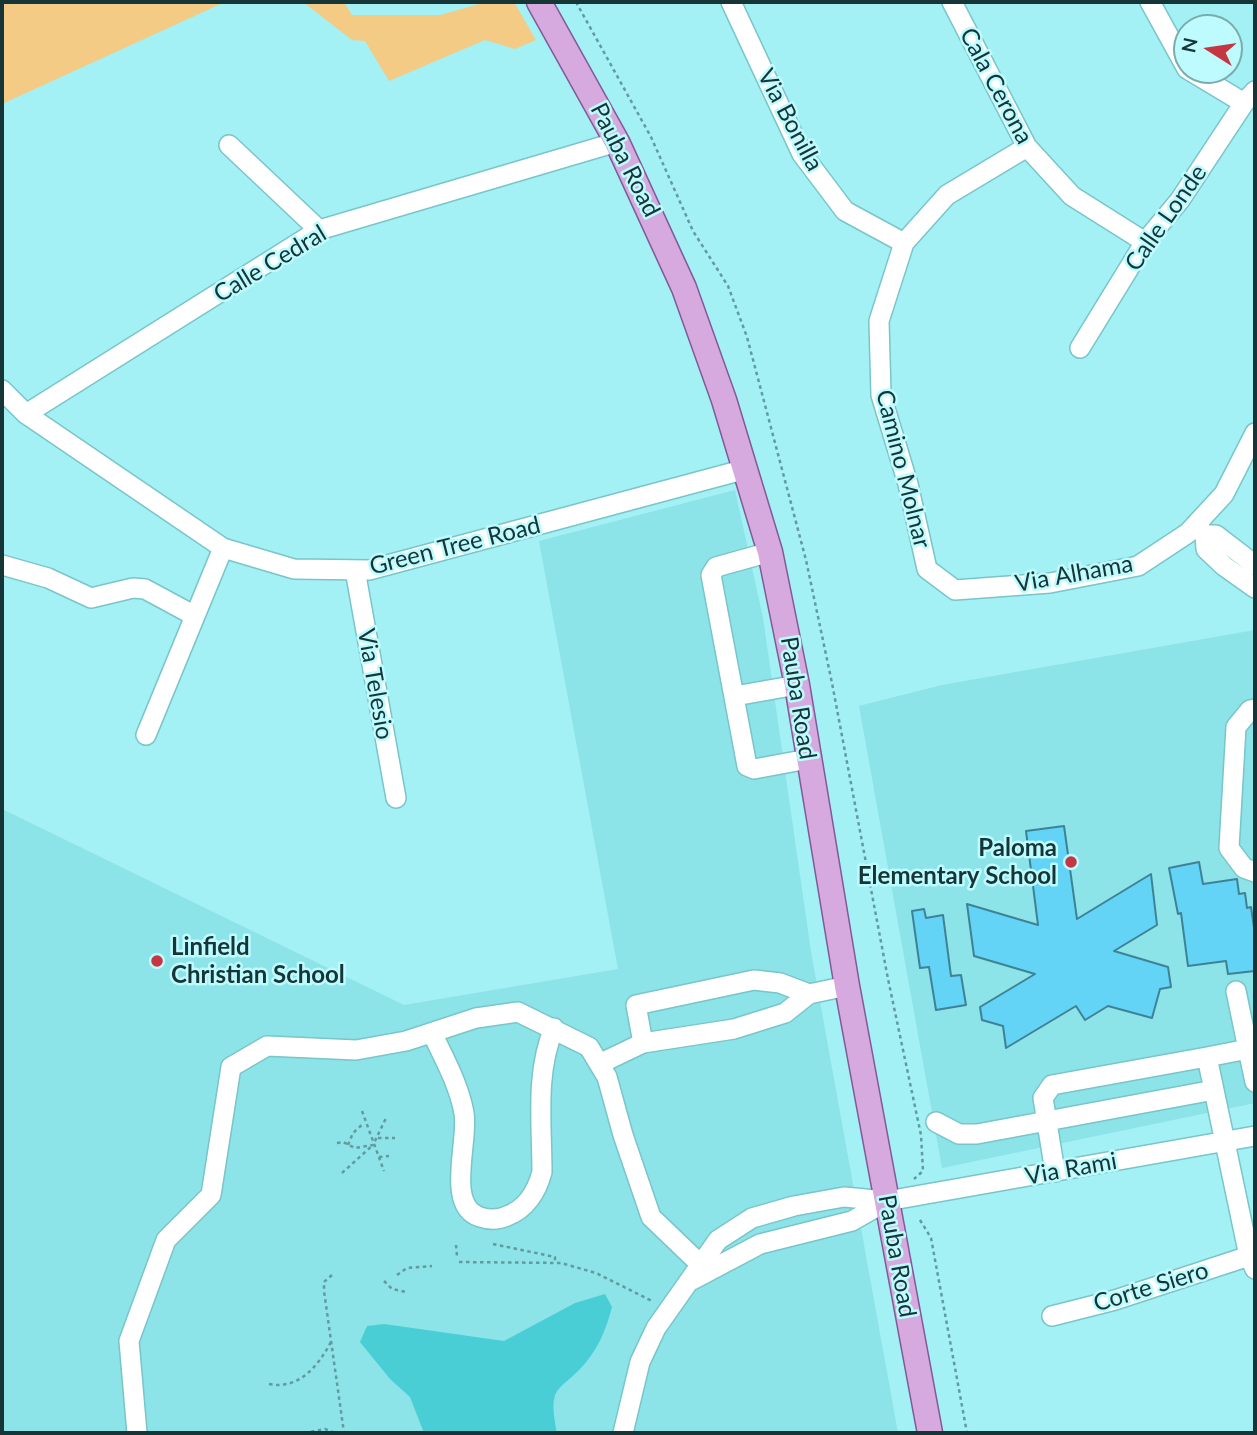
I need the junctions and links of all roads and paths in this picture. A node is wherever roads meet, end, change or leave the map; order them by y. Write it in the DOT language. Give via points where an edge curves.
graph roads {
  1 [pos="539,2"];
  2 [pos="731,2"];
  3 [pos="952,2"];
  4 [pos="1150,2"];
  5 [pos="1173,43"];
  6 [pos="1221,84"];
  7 [pos="1250,97"];
  8 [pos="617,142"];
  9 [pos="229,145"];
  10 [pos="1027,147"];
  11 [pos="319,230"];
  12 [pos="1145,242"];
  13 [pos="904,243"];
  14 [pos="1080,348"];
  15 [pos="2,390"];
  16 [pos="26,414"];
  17 [pos="1255,433"];
  18 [pos="746,469"];
  19 [pos="1200,530"];
  20 [pos="223,548"];
  21 [pos="770,552"];
  22 [pos="2,565"];
  23 [pos="1255,565"];
  24 [pos="355,570"];
  25 [pos="1255,587"];
  26 [pos="955,590"];
  27 [pos="195,616"];
  28 [pos="797,685"];
  29 [pos="735,696"];
  30 [pos="1255,709"];
  31 [pos="146,735"];
  32 [pos="808,759"];
  33 [pos="396,798"];
  34 [pos="1255,872"];
  35 [pos="846,986"];
  36 [pos="1236,991"];
  37 [pos="809,994"];
  38 [pos="554,1028"];
  39 [pos="432,1033"];
  40 [pos="643,1043"];
  41 [pos="1248,1049"];
  42 [pos="1207,1057"];
  43 [pos="599,1065"];
  44 [pos="1255,1082"];
  45 [pos="1214,1090"];
  46 [pos="362,1111"];
  47 [pos="387,1116"];
  48 [pos="1046,1120"];
  49 [pos="936,1122"];
  50 [pos="364,1123"];
  51 [pos="1255,1136"];
  52 [pos="377,1138"];
  53 [pos="395,1138"];
  54 [pos="1225,1142"];
  55 [pos="337,1143"];
  56 [pos="348,1145"];
  57 [pos="373,1145"];
  58 [pos="390,1156"];
  59 [pos="379,1157"];
  60 [pos="384,1171"];
  61 [pos="1055,1172"];
  62 [pos="342,1173"];
  63 [pos="887,1201"];
  64 [pos="920,1220"];
  65 [pos="494,1244"];
  66 [pos="456,1245"];
  67 [pos="457,1256"];
  68 [pos="459,1262"];
  69 [pos="1252,1262"];
  70 [pos="555,1263"];
  71 [pos="700,1264"];
  72 [pos="432,1266"];
  73 [pos="332,1275"];
  74 [pos="397,1275"];
  75 [pos="384,1282"];
  76 [pos="685,1284"];
  77 [pos="407,1292"];
  78 [pos="652,1301"];
  79 [pos="1052,1316"];
  80 [pos="331,1342"];
  81 [pos="269,1384"];
  82 [pos="137,1433"];
  83 [pos="303,1433"];
  84 [pos="335,1433"];
  85 [pos="344,1433"];
  86 [pos="623,1433"];
  87 [pos="930,1433"];
  88 [pos="967,1433"];
  1 -- 8 [label="main road, Pauba Road"];
  2 -- 13 [label="street, Via Bonilla" via="802,154 845,211"];
  3 -- 10 [label="street, Cala Cerona"];
  4 -- 5 [label="street"];
  6 -- 7 [label="street"];
  7 -- 12 [label="street, Calle Londe" via="1180,200"];
  8 -- 11 [label="street, Calle Cedral"];
  8 -- 18 [label="main road, Pauba Road" via="684,288"];
  9 -- 11 [label="street"];
  10 -- 12 [label="street, Cala Cerona" via="1072,196"];
  10 -- 13 [label="street, Camino Molnar" via="947,195"];
  11 -- 16 [label="street, Calle Cedral"];
  12 -- 14 [label="street, Calle Londe"];
  13 -- 26 [label="street, Camino Molnar" via="879,321 881,396 927,569"];
  15 -- 16 [label="street, Green Tree Road"];
  16 -- 20 [label="street, Green Tree Road"];
  17 -- 19 [label="street, Via Alhama"];
  18 -- 21 [label="main road, Pauba Road"];
  18 -- 24 [label="street, Green Tree Road" via="369,570"];
  19 -- 23 [label="street" via="1216,535"];
  19 -- 25 [label="street" via="1206,549"];
  19 -- 26 [label="street, Via Alhama" via="1138,566 1050,583"];
  20 -- 24 [label="street, Green Tree Road" via="294,569"];
  20 -- 27 [label="street"];
  21 -- 28 [label="main road, Pauba Road"];
  21 -- 29 [label="street" via="716,566 712,575"];
  22 -- 27 [label="street" via="48,578 91,598 145,589"];
  24 -- 33 [label="street, Via Telesio"];
  27 -- 31 [label="street"];
  28 -- 29 [label="street"];
  28 -- 32 [label="main road, Pauba Road"];
  29 -- 32 [label="street" via="747,766 754,769"];
  30 -- 34 [label="street" via="1236,727 1229,848 1244,868"];
  32 -- 35 [label="main road, Pauba Road"];
  35 -- 37 [label="street"];
  35 -- 63 [label="main road, Pauba Road"];
  36 -- 41 [label="street"];
  37 -- 40 [label="street" via="785,1013 734,1029"];
  37 -- 40 [label="street" via="780,983 754,980 636,1005"];
  38 -- 39 [label="street" via="518,1012 476,1018"];
  38 -- 39 [label="street" via="542,1071 538,1187 517,1212 491,1219 466,1208 460,1186 464,1112"];
  38 -- 43 [label="street" via="589,1047"];
  39 -- 82 [label="street" via="356,1050 267,1046 231,1067 211,1195 166,1240 129,1341"];
  40 -- 43 [label="street"];
  41 -- 42 [label="street"];
  41 -- 44 [label="street"];
  42 -- 45 [label="street"];
  42 -- 48 [label="street" via="1052,1085 1043,1098"];
  43 -- 71 [label="street" via="607,1077 651,1217"];
  45 -- 48 [label="street"];
  45 -- 54 [label="street"];
  46 -- 50 [label="path"];
  47 -- 52 [label="path"];
  48 -- 49 [label="street" via="959,1134"];
  48 -- 61 [label="street"];
  50 -- 56 [label="path"];
  50 -- 57 [label="path"];
  51 -- 54 [label="street, Via Rami"];
  52 -- 53 [label="path"];
  52 -- 57 [label="path"];
  54 -- 61 [label="street, Via Rami"];
  54 -- 69 [label="street"];
  55 -- 56 [label="path"];
  56 -- 57 [label="path"];
  57 -- 59 [label="path"];
  57 -- 62 [label="path"];
  58 -- 59 [label="path"];
  59 -- 60 [label="path"];
  61 -- 63 [label="street, Via Rami"];
  63 -- 71 [label="street" via="844,1197 752,1218 718,1240"];
  63 -- 76 [label="street" via="852,1220 760,1244"];
  63 -- 87 [label="main road, Pauba Road"];
  64 -- 88 [label="path" via="931,1238"];
  65 -- 70 [label="path" via="555,1256"];
  66 -- 67 [label="path"];
  68 -- 70 [label="path"];
  69 -- 79 [label="street, Corte Siero"];
  70 -- 78 [label="path" via="596,1273"];
  71 -- 76 [label="street"];
  72 -- 74 [label="path" via="407,1268"];
  73 -- 80 [label="path" via="324,1282"];
  75 -- 77 [label="path"];
  76 -- 86 [label="street" via="640,1362"];
  80 -- 81 [label="path" via="304,1377"];
  80 -- 85 [label="path"];
  83 -- 84 [label="path"];
}
